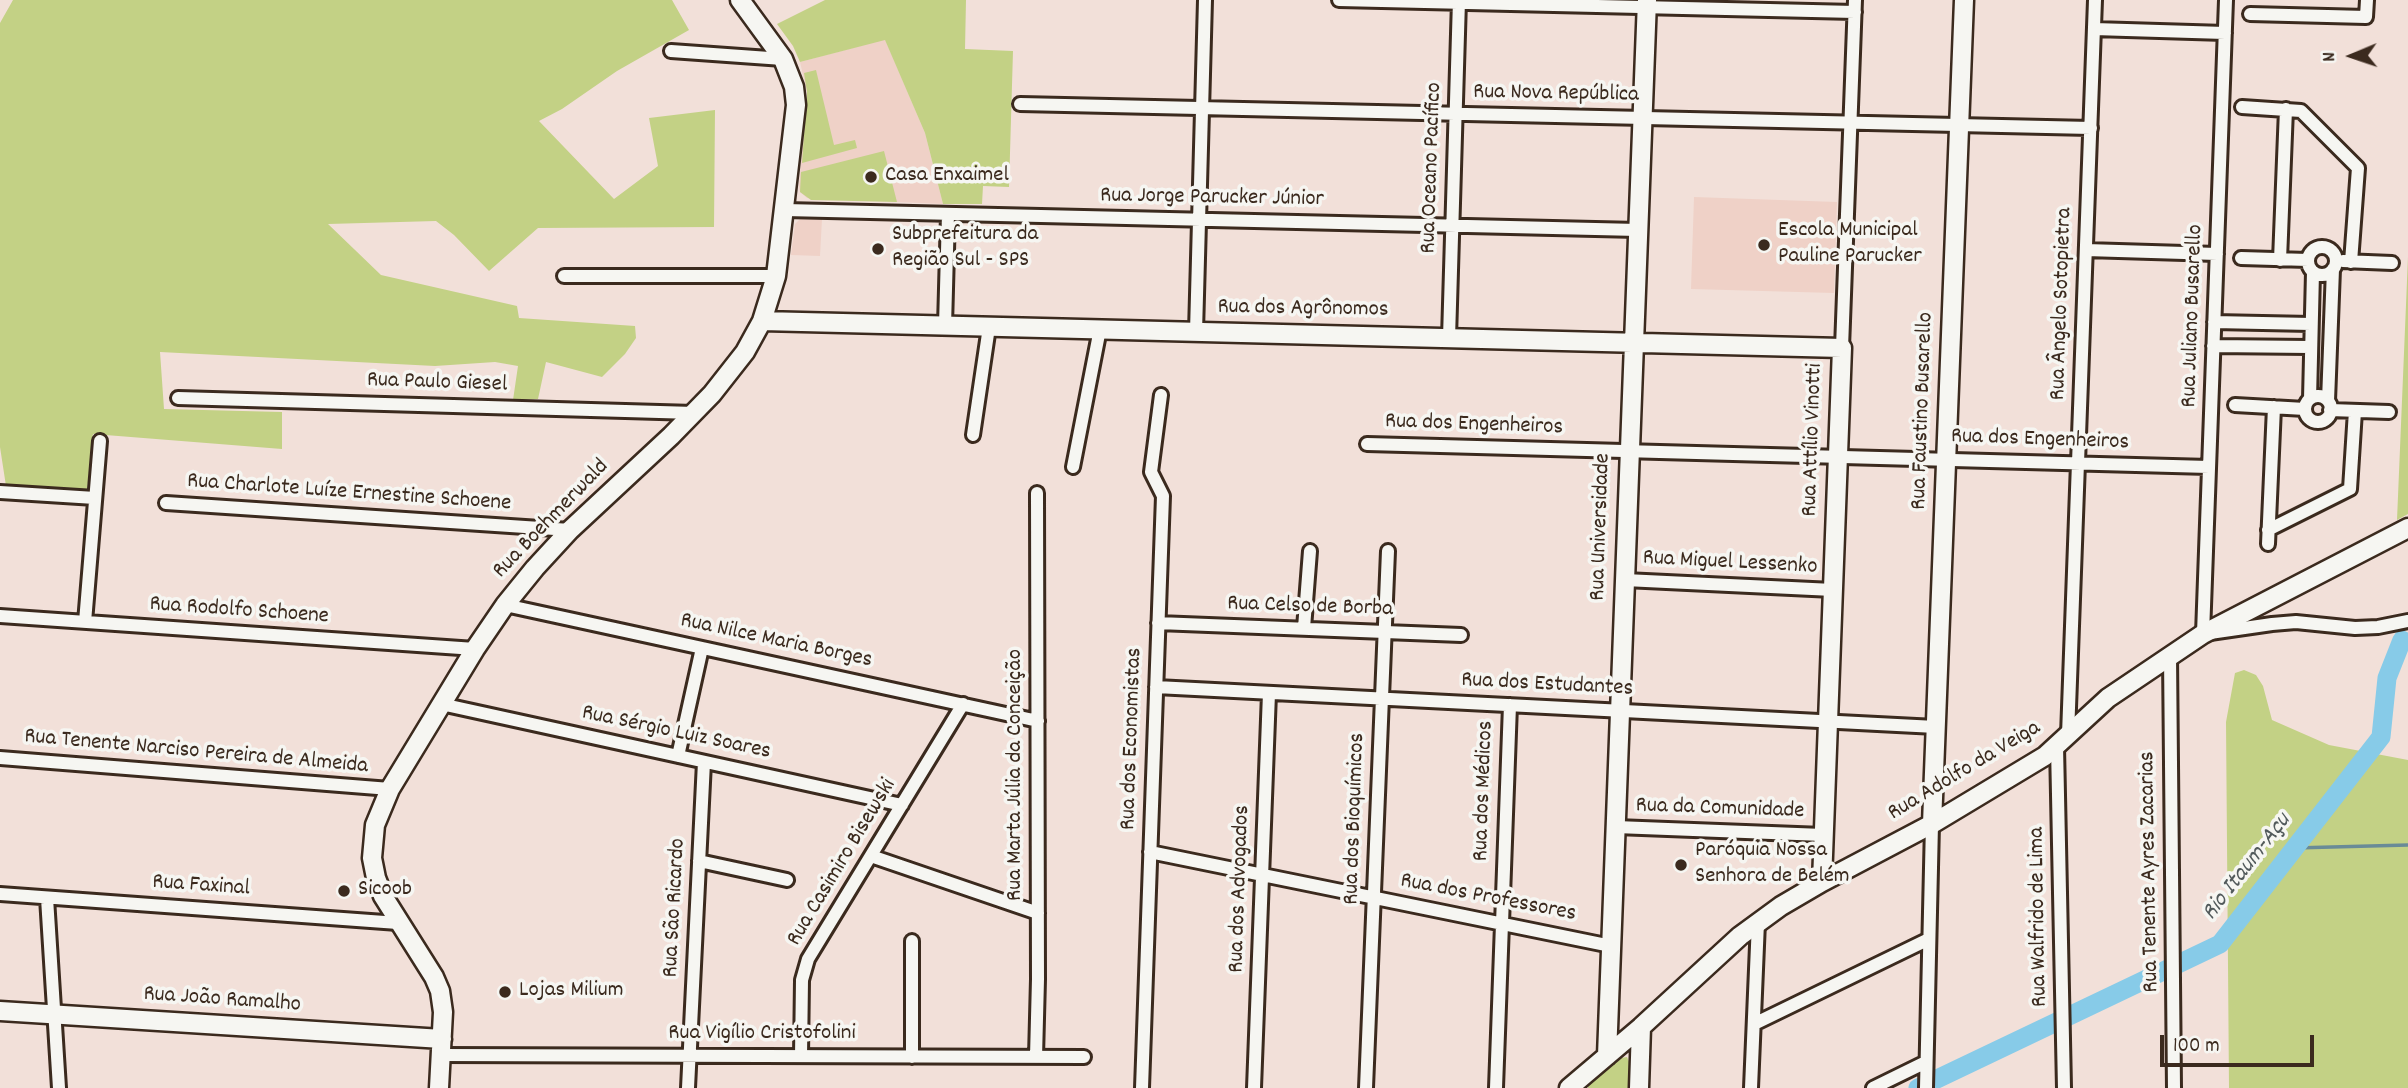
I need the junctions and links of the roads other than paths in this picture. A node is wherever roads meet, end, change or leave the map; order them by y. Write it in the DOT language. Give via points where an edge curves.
graph roads {
  1 [pos="740,0"];
  2 [pos="1205,0"];
  3 [pos="1339,0"];
  4 [pos="1964,0"];
  5 [pos="2095,0"];
  6 [pos="2226,0"];
  7 [pos="2367,0"];
  8 [pos="1459,1"];
  9 [pos="1646,3"];
  10 [pos="1855,6"];
  11 [pos="2250,13"];
  12 [pos="2094,29"];
  13 [pos="2225,33"];
  14 [pos="671,51"];
  15 [pos="783,59"];
  16 [pos="1020,104"];
  17 [pos="2242,107"];
  18 [pos="1202,108"];
  19 [pos="2286,109"];
  20 [pos="1455,114"];
  21 [pos="1642,118"];
  22 [pos="1851,123"];
  23 [pos="1959,125"];
  24 [pos="2091,128"];
  25 [pos="785,210"];
  26 [pos="948,214"];
  27 [pos="1199,220"];
  28 [pos="1452,226"];
  29 [pos="1638,230"];
  30 [pos="2086,250"];
  31 [pos="2217,254"];
  32 [pos="2241,258"];
  33 [pos="2280,260"];
  34 [pos="2351,262"];
  35 [pos="2392,263"];
  36 [pos="2334,265"];
  37 [pos="2310,266"];
  38 [pos="564,276"];
  39 [pos="776,276"];
  40 [pos="762,321"];
  41 [pos="2214,322"];
  42 [pos="2311,324"];
  43 [pos="945,326"];
  44 [pos="989,327"];
  45 [pos="1100,330"];
  46 [pos="1196,332"];
  47 [pos="1449,338"];
  48 [pos="1634,343"];
  49 [pos="2213,346"];
  50 [pos="2310,347"];
  51 [pos="1842,348"];
  52 [pos="1161,395"];
  53 [pos="178,398"];
  54 [pos="2307,404"];
  55 [pos="2235,405"];
  56 [pos="2329,405"];
  57 [pos="2274,407"];
  58 [pos="2355,411"];
  59 [pos="2389,412"];
  60 [pos="694,413"];
  61 [pos="973,435"];
  62 [pos="100,441"];
  63 [pos="1367,444"];
  64 [pos="1630,452"];
  65 [pos="1838,457"];
  66 [pos="1946,460"];
  67 [pos="2078,463"];
  68 [pos="1073,467"];
  69 [pos="2209,467"];
  70 [pos="0,492"];
  71 [pos="1037,493"];
  72 [pos="95,498"];
  73 [pos="166,503"];
  74 [pos="2408,528"];
  75 [pos="570,530"];
  76 [pos="2268,530"];
  77 [pos="2268,544"];
  78 [pos="1310,551"];
  79 [pos="1388,551"];
  80 [pos="1625,580"];
  81 [pos="1833,590"];
  82 [pos="505,605"];
  83 [pos="0,616"];
  84 [pos="2408,621"];
  85 [pos="85,622"];
  86 [pos="1158,622"];
  87 [pos="1304,628"];
  88 [pos="1385,631"];
  89 [pos="2203,634"];
  90 [pos="1461,635"];
  91 [pos="702,648"];
  92 [pos="475,649"];
  93 [pos="2170,655"];
  94 [pos="1156,687"];
  95 [pos="1269,692"];
  96 [pos="1382,698"];
  97 [pos="963,704"];
  98 [pos="441,705"];
  99 [pos="1510,705"];
  100 [pos="1620,711"];
  101 [pos="1038,720"];
  102 [pos="1828,722"];
  103 [pos="1936,727"];
  104 [pos="2063,741"];
  105 [pos="678,756"];
  106 [pos="0,758"];
  107 [pos="704,762"];
  108 [pos="390,789"];
  109 [pos="902,805"];
  110 [pos="1932,824"];
  111 [pos="1616,827"];
  112 [pos="1824,835"];
  113 [pos="1150,852"];
  114 [pos="871,856"];
  115 [pos="699,861"];
  116 [pos="1262,875"];
  117 [pos="787,880"];
  118 [pos="1822,882"];
  119 [pos="0,894"];
  120 [pos="1374,897"];
  121 [pos="47,898"];
  122 [pos="1038,913"];
  123 [pos="1758,922"];
  124 [pos="398,923"];
  125 [pos="1502,923"];
  126 [pos="1929,939"];
  127 [pos="912,941"];
  128 [pos="1611,946"];
  129 [pos="0,1011"];
  130 [pos="54,1014"];
  131 [pos="1754,1024"];
  132 [pos="1641,1027"];
  133 [pos="441,1047"];
  134 [pos="690,1056"];
  135 [pos="801,1056"];
  136 [pos="1607,1056"];
  137 [pos="912,1057"];
  138 [pos="1036,1057"];
  139 [pos="1084,1057"];
  140 [pos="1926,1075"];
  141 [pos="59,1088"];
  142 [pos="439,1088"];
  143 [pos="688,1088"];
  144 [pos="1142,1088"];
  145 [pos="1254,1088"];
  146 [pos="1366,1088"];
  147 [pos="1496,1088"];
  148 [pos="1569,1088"];
  149 [pos="1639,1088"];
  150 [pos="1751,1088"];
  151 [pos="1873,1088"];
  152 [pos="2064,1088"];
  153 [pos="2174,1088"];
  1 -- 15 [label="street, Rua Boehmerwald"];
  2 -- 18 [label="street"];
  3 -- 8 [label="street"];
  4 -- 23 [label="street, Rua Faustino Busarello"];
  5 -- 12 [label="street, Rua Ângelo Sotopietra"];
  6 -- 13 [label="street, Rua Juliano Busarello"];
  7 -- 11 [label="street" via="2366,17"];
  8 -- 9 [label="street"];
  8 -- 20 [label="street, Rua Oceano Pacífico"];
  9 -- 10 [label="street"];
  9 -- 21 [label="street, Rua Universidade"];
  10 -- 22 [label="street, Rua Attílio Vinotti"];
  12 -- 13 [label="street"];
  12 -- 24 [label="street, Rua Ângelo Sotopietra"];
  13 -- 31 [label="street, Rua Juliano Busarello"];
  14 -- 15 [label="street"];
  15 -- 25 [label="street, Rua Boehmerwald" via="796,105"];
  16 -- 18 [label="street, Rua Nova República"];
  17 -- 19 [label="street"];
  18 -- 20 [label="street, Rua Nova República"];
  18 -- 27 [label="street"];
  19 -- 33 [label="street"];
  19 -- 34 [label="street" via="2301,111 2358,168"];
  20 -- 21 [label="street, Rua Nova República"];
  20 -- 28 [label="street, Rua Oceano Pacífico"];
  21 -- 22 [label="street, Rua Nova República"];
  21 -- 29 [label="street, Rua Universidade"];
  22 -- 23 [label="street, Rua Nova República"];
  22 -- 51 [label="street, Rua Attílio Vinotti"];
  23 -- 24 [label="street, Rua Nova República"];
  23 -- 66 [label="street, Rua Faustino Busarello"];
  24 -- 30 [label="street, Rua Ângelo Sotopietra"];
  25 -- 26 [label="street, Rua Jorge Parucker Júnior"];
  25 -- 39 [label="street, Rua Boehmerwald"];
  26 -- 27 [label="street, Rua Jorge Parucker Júnior"];
  26 -- 43 [label="street"];
  27 -- 28 [label="street, Rua Jorge Parucker Júnior"];
  27 -- 46 [label="street"];
  28 -- 29 [label="street, Rua Jorge Parucker Júnior"];
  28 -- 47 [label="street, Rua Oceano Pacífico"];
  29 -- 48 [label="street, Rua Universidade"];
  30 -- 31 [label="street"];
  30 -- 67 [label="street, Rua Ângelo Sotopietra"];
  31 -- 41 [label="street, Rua Juliano Busarello"];
  32 -- 33 [label="street"];
  33 -- 37 [label="street"];
  34 -- 35 [label="street"];
  34 -- 36 [label="street"];
  36 -- 37 [label="street" via="2322,275"];
  36 -- 37 [label="street" via="2334,253 2322,246 2314,249"];
  36 -- 56 [label="street"];
  37 -- 42 [label="street"];
  38 -- 39 [label="street"];
  39 -- 40 [label="street, Rua Boehmerwald"];
  40 -- 43 [label="street, Rua dos Agrônomos"];
  40 -- 60 [label="street, Rua Boehmerwald" via="730,373"];
  41 -- 42 [label="street"];
  41 -- 49 [label="street, Rua Juliano Busarello"];
  42 -- 50 [label="street"];
  43 -- 44 [label="street, Rua dos Agrônomos"];
  44 -- 45 [label="street, Rua dos Agrônomos"];
  44 -- 61 [label="street"];
  45 -- 46 [label="street, Rua dos Agrônomos"];
  45 -- 68 [label="street"];
  46 -- 47 [label="street, Rua dos Agrônomos"];
  47 -- 48 [label="street, Rua dos Agrônomos"];
  48 -- 51 [label="street, Rua dos Agrônomos"];
  48 -- 64 [label="street, Rua Universidade"];
  49 -- 50 [label="street"];
  49 -- 69 [label="street, Rua Juliano Busarello"];
  50 -- 54 [label="street"];
  51 -- 65 [label="street, Rua Attílio Vinotti"];
  52 -- 86 [label="street, Rua dos Economistas" via="1151,472 1163,496"];
  53 -- 60 [label="street, Rua Paulo Giesel"];
  54 -- 56 [label="street" via="2320,396"];
  54 -- 56 [label="street" via="2307,418 2320,422 2327,418"];
  54 -- 57 [label="street"];
  55 -- 57 [label="street"];
  56 -- 58 [label="street"];
  57 -- 76 [label="street"];
  58 -- 59 [label="street"];
  58 -- 76 [label="street" via="2350,489"];
  60 -- 75 [label="street, Rua Boehmerwald"];
  62 -- 72 [label="street"];
  63 -- 64 [label="street, Rua dos Engenheiros"];
  64 -- 65 [label="street, Rua dos Engenheiros"];
  64 -- 80 [label="street, Rua Universidade"];
  65 -- 66 [label="street, Rua dos Engenheiros"];
  65 -- 81 [label="street, Rua Attílio Vinotti"];
  66 -- 67 [label="street, Rua dos Engenheiros"];
  66 -- 103 [label="street, Rua Faustino Busarello"];
  67 -- 69 [label="street, Rua dos Engenheiros"];
  67 -- 104 [label="street, Rua Ângelo Sotopietra"];
  69 -- 89 [label="street, Rua Juliano Busarello"];
  70 -- 72 [label="street"];
  71 -- 101 [label="street, Rua Marta Júlia da Conceição"];
  72 -- 85 [label="street"];
  73 -- 75 [label="street, Rua Charlote Luíze Ernestine Schoene"];
  74 -- 89 [label="street, Rua Adolfo da Veiga"];
  75 -- 82 [label="street, Rua Boehmerwald"];
  76 -- 77 [label="street"];
  78 -- 87 [label="street"];
  79 -- 88 [label="street, Rua dos Bioquímicos"];
  80 -- 81 [label="street, Rua Miguel Lessenko"];
  80 -- 100 [label="street, Rua Universidade"];
  81 -- 102 [label="street, Rua Attílio Vinotti"];
  82 -- 91 [label="street, Rua Nilce Maria Borges"];
  82 -- 92 [label="street, Rua Boehmerwald"];
  83 -- 85 [label="street, Rua Rodolfo Schoene"];
  84 -- 89 [label="street" via="2356,628 2296,622"];
  85 -- 92 [label="street, Rua Rodolfo Schoene"];
  86 -- 87 [label="street, Rua Celso de Borba"];
  86 -- 94 [label="street, Rua dos Economistas"];
  87 -- 88 [label="street, Rua Celso de Borba"];
  88 -- 90 [label="street, Rua Celso de Borba"];
  88 -- 96 [label="street, Rua dos Bioquímicos"];
  89 -- 93 [label="street, Rua Adolfo da Veiga"];
  91 -- 97 [label="street, Rua Nilce Maria Borges"];
  91 -- 105 [label="street"];
  92 -- 98 [label="street, Rua Boehmerwald"];
  93 -- 104 [label="street, Rua Adolfo da Veiga" via="2108,698"];
  93 -- 153 [label="street, Rua Tenente Ayres Zacarias"];
  94 -- 95 [label="street, Rua dos Estudantes"];
  94 -- 113 [label="street, Rua dos Economistas"];
  95 -- 96 [label="street, Rua dos Estudantes"];
  95 -- 116 [label="street, Rua dos Advogados"];
  96 -- 99 [label="street, Rua dos Estudantes"];
  96 -- 120 [label="street, Rua dos Bioquímicos"];
  97 -- 101 [label="street, Rua Nilce Maria Borges"];
  97 -- 109 [label="street, Rua Casimiro Bisewski"];
  98 -- 105 [label="street, Rua Sérgio Luiz Soares"];
  98 -- 108 [label="street, Rua Boehmerwald"];
  99 -- 100 [label="street, Rua dos Estudantes"];
  99 -- 125 [label="street, Rua dos Médicos"];
  100 -- 102 [label="street, Rua dos Estudantes"];
  100 -- 111 [label="street, Rua Universidade"];
  101 -- 122 [label="street, Rua Marta Júlia da Conceição"];
  102 -- 103 [label="street, Rua dos Estudantes"];
  102 -- 112 [label="street, Rua Attílio Vinotti"];
  103 -- 110 [label="street, Rua Faustino Busarello"];
  104 -- 110 [label="street, Rua Adolfo da Veiga"];
  104 -- 152 [label="street, Rua Walfrido de Lima"];
  105 -- 107 [label="street, Rua Sérgio Luiz Soares"];
  106 -- 108 [label="street, Rua Tenente Narciso Pereira de Almeida"];
  107 -- 109 [label="street, Rua Sérgio Luiz Soares"];
  107 -- 115 [label="street, Rua São Ricardo"];
  108 -- 124 [label="street, Rua Boehmerwald" via="375,825 372,858 383,897"];
  109 -- 114 [label="street, Rua Casimiro Bisewski"];
  110 -- 118 [label="street, Rua Adolfo da Veiga"];
  110 -- 126 [label="street"];
  111 -- 112 [label="street, Rua da Comunidade"];
  111 -- 128 [label="street, Rua Universidade"];
  112 -- 118 [label="street, Rua Attílio Vinotti"];
  113 -- 116 [label="street, Rua dos Professores"];
  113 -- 144 [label="street, Rua dos Economistas"];
  114 -- 122 [label="street"];
  114 -- 135 [label="street, Rua Casimiro Bisewski" via="805,966"];
  115 -- 117 [label="street"];
  115 -- 134 [label="street, Rua São Ricardo"];
  116 -- 120 [label="street, Rua dos Professores"];
  116 -- 145 [label="street, Rua dos Advogados"];
  118 -- 123 [label="street, Rua Adolfo da Veiga"];
  119 -- 121 [label="street, Rua Faxinal"];
  120 -- 125 [label="street, Rua dos Professores"];
  120 -- 146 [label="street, Rua dos Bioquímicos"];
  121 -- 124 [label="street, Rua Faxinal"];
  121 -- 130 [label="street"];
  122 -- 138 [label="street, Rua Marta Júlia da Conceição"];
  123 -- 131 [label="street"];
  123 -- 132 [label="street, Rua Adolfo da Veiga"];
  124 -- 133 [label="street, Rua Boehmerwald" via="440,991"];
  125 -- 128 [label="street, Rua dos Professores"];
  125 -- 147 [label="street, Rua dos Médicos"];
  126 -- 131 [label="street"];
  126 -- 140 [label="street"];
  127 -- 137 [label="street"];
  128 -- 136 [label="street, Rua Universidade"];
  129 -- 130 [label="street, Rua João Ramalho"];
  130 -- 133 [label="street, Rua João Ramalho"];
  130 -- 141 [label="street"];
  131 -- 150 [label="street"];
  132 -- 136 [label="street, Rua Adolfo da Veiga"];
  132 -- 149 [label="street"];
  133 -- 134 [label="street, Rua Vigílio Cristofolini"];
  133 -- 142 [label="street, Rua Boehmerwald"];
  134 -- 135 [label="street, Rua Vigílio Cristofolini"];
  134 -- 143 [label="street, Rua São Ricardo"];
  135 -- 137 [label="street, Rua Vigílio Cristofolini"];
  136 -- 148 [label="street, Rua Adolfo da Veiga"];
  137 -- 138 [label="street, Rua Vigílio Cristofolini"];
  138 -- 139 [label="street, Rua Vigílio Cristofolini"];
  140 -- 151 [label="street"];
}
